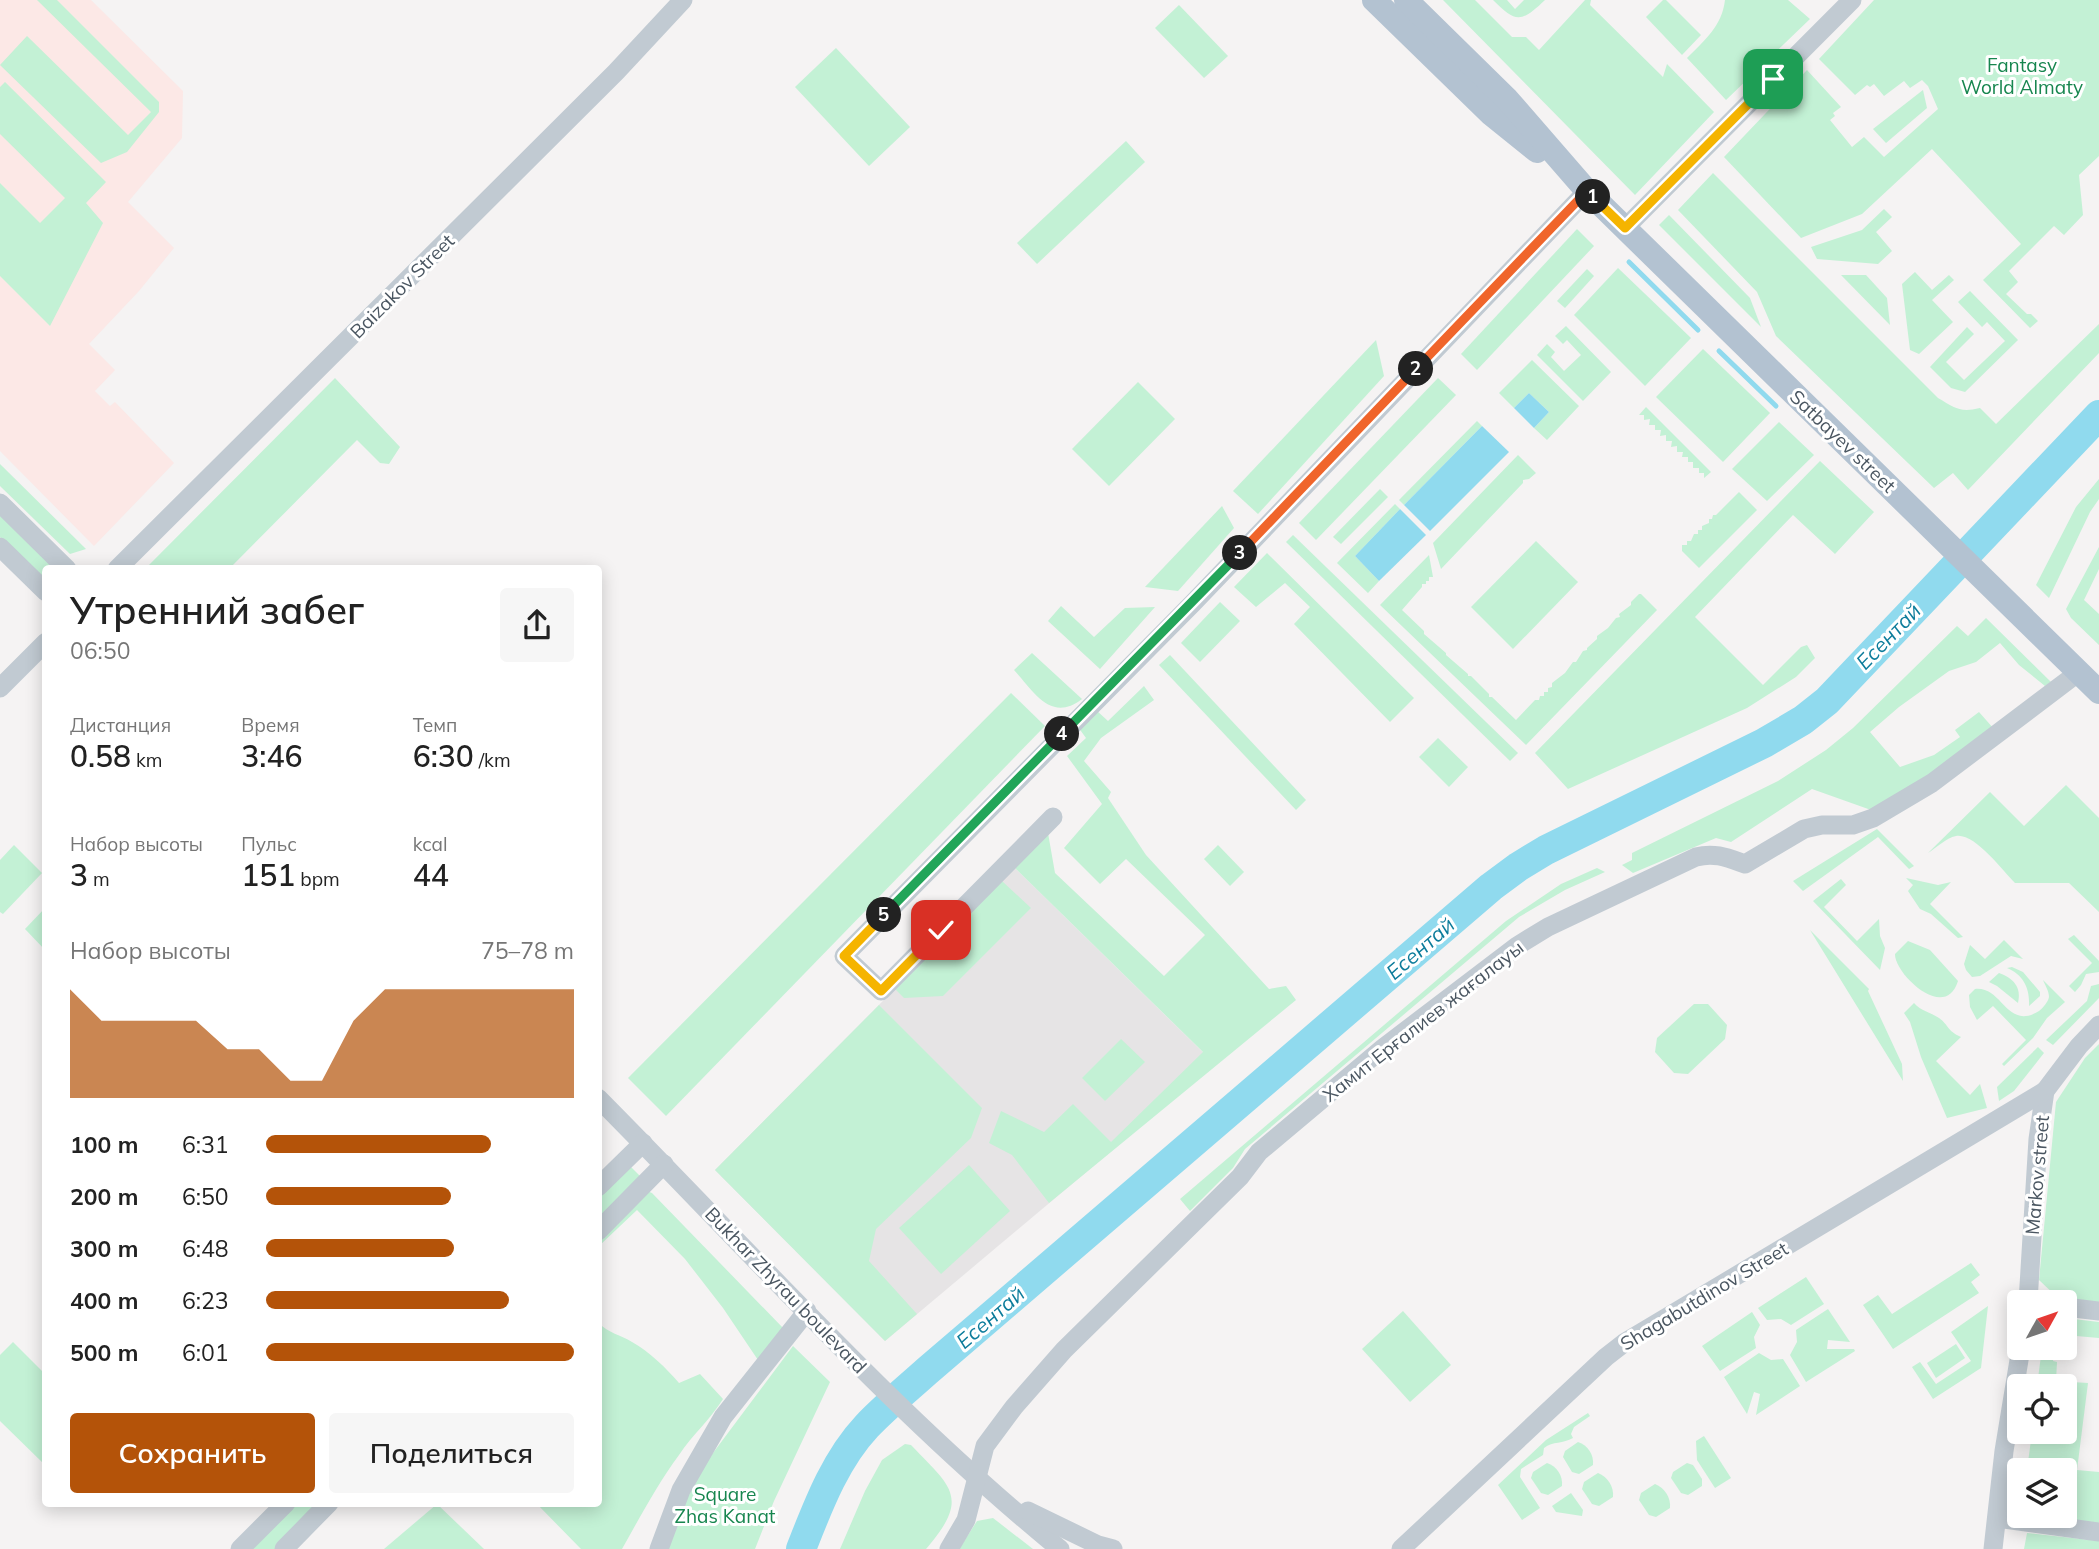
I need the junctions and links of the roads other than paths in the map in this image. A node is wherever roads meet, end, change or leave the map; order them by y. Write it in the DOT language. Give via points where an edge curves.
graph roads {
  1 [pos="683,0"];
  2 [pos="1367,0"];
  3 [pos="1374,0"];
  4 [pos="1852,0"];
  5 [pos="1408,9"];
  6 [pos="1587,191"];
  7 [pos="1625,228"];
  8 [pos="0,503"];
  9 [pos="0,547"];
  10 [pos="63,565"];
  11 [pos="121,565"];
  12 [pos="42,588"];
  13 [pos="42,646"];
  14 [pos="2079,672"];
  15 [pos="0,688"];
  16 [pos="2099,692"];
  17 [pos="1052,817"];
  18 [pos="2099,1025"];
  19 [pos="2045,1091"];
  20 [pos="602,1102"];
  21 [pos="643,1143"];
  22 [pos="664,1164"];
  23 [pos="602,1183"];
  24 [pos="602,1227"];
  25 [pos="2029,1290"];
  26 [pos="2077,1308"];
  27 [pos="807,1311"];
  28 [pos="2099,1311"];
  29 [pos="2019,1360"];
  30 [pos="977,1479"];
  31 [pos="282,1507"];
  32 [pos="325,1507"];
  33 [pos="1997,1518"];
  34 [pos="2099,1532"];
  35 [pos="1103,1548"];
  36 [pos="240,1549"];
  37 [pos="284,1549"];
  38 [pos="659,1549"];
  39 [pos="949,1549"];
  40 [pos="1060,1549"];
  41 [pos="1401,1549"];
  42 [pos="1993,1549"];
  1 -- 11 [label="street, Baizakov Street"];
  2 -- 5 [label="main road"];
  3 -- 5 [label="main road, Satbayev street"];
  4 -- 7 [label="street"];
  5 -- 6 [label="main road, Satbayev street" via="1491,114"];
  6 -- 7 [label="main road, Satbayev street"];
  6 -- 17 [label="street" via="1200,595 844,956 881,991"];
  7 -- 14 [label="main road, Satbayev street"];
  8 -- 10 [label="street"];
  9 -- 12 [label="street"];
  13 -- 15 [label="street"];
  14 -- 16 [label="main road, Satbayev street"];
  14 -- 30 [label="street, Хамит Ерғалиев жағалауы" via="1932,783 1873,818 1853,825 1804,829 1745,864 1718,855 1696,857 1517,946 1383,1048 1259,1152 1240,1177 1055,1359 985,1446"];
  18 -- 19 [label="street, Markov street"];
  19 -- 25 [label="street, Markov street"];
  19 -- 41 [label="street, Shagabutdinov Street" via="1624,1343"];
  20 -- 21 [label="street, Bukhar Zhyrau boulevard"];
  21 -- 22 [label="street, Bukhar Zhyrau boulevard"];
  21 -- 23 [label="street"];
  22 -- 24 [label="street"];
  22 -- 27 [label="street, Bukhar Zhyrau boulevard"];
  26 -- 28 [label="street"];
  27 -- 30 [label="street, Bukhar Zhyrau boulevard"];
  27 -- 38 [label="street" via="723,1417 681,1490"];
  29 -- 33 [label="street"];
  30 -- 35 [label="street, Bukhar Zhyrau boulevard" via="1037,1517"];
  30 -- 39 [label="street, Хамит Ерғалиев жағалауы" via="966,1520"];
  30 -- 40 [label="street, Bukhar Zhyrau boulevard"];
  31 -- 36 [label="street"];
  32 -- 37 [label="street"];
  33 -- 34 [label="street"];
  33 -- 42 [label="street"];
}
